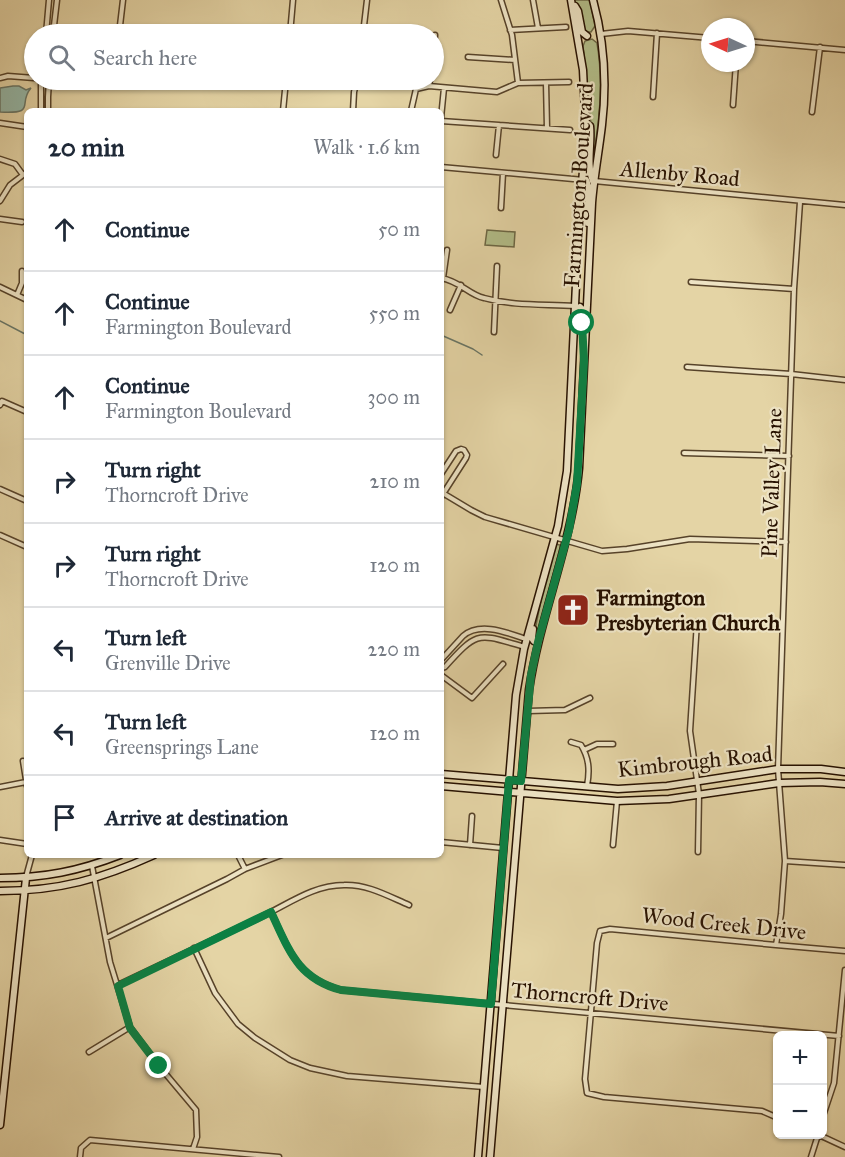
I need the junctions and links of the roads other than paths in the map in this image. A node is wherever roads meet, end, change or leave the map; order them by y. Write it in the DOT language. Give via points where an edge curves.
graph roads {
  1 [pos="49,0"];
  2 [pos="57,0"];
  3 [pos="123,0"];
  4 [pos="293,0"];
  5 [pos="367,0"];
  6 [pos="501,0"];
  7 [pos="533,0"];
  8 [pos="571,0"];
  9 [pos="593,0"];
  10 [pos="47,24"];
  11 [pos="54,24"];
  12 [pos="120,24"];
  13 [pos="291,24"];
  14 [pos="364,24"];
  15 [pos="566,27"];
  16 [pos="538,28"];
  17 [pos="510,30"];
  18 [pos="657,33"];
  19 [pos="601,34"];
  20 [pos="587,36"];
  21 [pos="701,37"];
  22 [pos="578,38"];
  23 [pos="755,42"];
  24 [pos="820,47"];
  25 [pos="845,50"];
  26 [pos="468,57"];
  27 [pos="515,58"];
  28 [pos="735,72"];
  29 [pos="24,77"];
  30 [pos="0,78"];
  31 [pos="569,82"];
  32 [pos="518,83"];
  33 [pos="546,83"];
  34 [pos="444,88"];
  35 [pos="41,90"];
  36 [pos="48,90"];
  37 [pos="285,90"];
  38 [pos="354,90"];
  39 [pos="416,90"];
  40 [pos="444,90"];
  41 [pos="653,97"];
  42 [pos="733,105"];
  43 [pos="41,108"];
  44 [pos="48,108"];
  45 [pos="283,108"];
  46 [pos="353,108"];
  47 [pos="412,108"];
  48 [pos="442,108"];
  49 [pos="812,112"];
  50 [pos="444,120"];
  51 [pos="0,123"];
  52 [pos="499,125"];
  53 [pos="24,127"];
  54 [pos="547,128"];
  55 [pos="570,130"];
  56 [pos="496,155"];
  57 [pos="0,159"];
  58 [pos="444,167"];
  59 [pos="24,172"];
  60 [pos="503,173"];
  61 [pos="24,174"];
  62 [pos="589,180"];
  63 [pos="0,201"];
  64 [pos="800,202"];
  65 [pos="845,205"];
  66 [pos="501,208"];
  67 [pos="0,219"];
  68 [pos="22,222"];
  69 [pos="447,250"];
  70 [pos="497,266"];
  71 [pos="444,267"];
  72 [pos="22,271"];
  73 [pos="444,278"];
  74 [pos="691,282"];
  75 [pos="461,285"];
  76 [pos="0,287"];
  77 [pos="794,289"];
  78 [pos="17,295"];
  79 [pos="24,298"];
  80 [pos="495,300"];
  81 [pos="580,307"];
  82 [pos="450,310"];
  83 [pos="494,332"];
  84 [pos="687,368"];
  85 [pos="791,374"];
  86 [pos="845,380"];
  87 [pos="0,405"];
  88 [pos="24,411"];
  89 [pos="684,453"];
  90 [pos="789,456"];
  91 [pos="444,469"];
  92 [pos="0,489"];
  93 [pos="444,491"];
  94 [pos="444,495"];
  95 [pos="24,500"];
  96 [pos="0,535"];
  97 [pos="554,538"];
  98 [pos="566,541"];
  99 [pos="786,542"];
  100 [pos="24,546"];
  101 [pos="697,622"];
  102 [pos="533,641"];
  103 [pos="525,647"];
  104 [pos="444,657"];
  105 [pos="503,664"];
  106 [pos="444,667"];
  107 [pos="444,677"];
  108 [pos="590,698"];
  109 [pos="527,711"];
  110 [pos="571,742"];
  111 [pos="613,744"];
  112 [pos="584,750"];
  113 [pos="23,761"];
  114 [pos="24,767"];
  115 [pos="778,770"];
  116 [pos="845,772"];
  117 [pos="444,774"];
  118 [pos="509,780"];
  119 [pos="521,781"];
  120 [pos="698,781"];
  121 [pos="779,783"];
  122 [pos="24,784"];
  123 [pos="845,784"];
  124 [pos="444,786"];
  125 [pos="587,786"];
  126 [pos="0,787"];
  127 [pos="508,792"];
  128 [pos="521,793"];
  129 [pos="699,794"];
  130 [pos="617,801"];
  131 [pos="472,816"];
  132 [pos="0,840"];
  133 [pos="444,842"];
  134 [pos="24,844"];
  135 [pos="470,845"];
  136 [pos="613,845"];
  137 [pos="504,848"];
  138 [pos="699,852"];
  139 [pos="31,858"];
  140 [pos="112,858"];
  141 [pos="147,858"];
  142 [pos="240,858"];
  143 [pos="274,858"];
  144 [pos="785,861"];
  145 [pos="92,866"];
  146 [pos="845,866"];
  147 [pos="245,869"];
  148 [pos="0,878"];
  149 [pos="26,878"];
  150 [pos="94,879"];
  151 [pos="0,891"];
  152 [pos="25,891"];
  153 [pos="409,905"];
  154 [pos="271,912"];
  155 [pos="106,938"];
  156 [pos="776,945"];
  157 [pos="194,948"];
  158 [pos="845,951"];
  159 [pos="845,970"];
  160 [pos="118,986"];
  161 [pos="491,1004"];
  162 [pos="502,1005"];
  163 [pos="591,1013"];
  164 [pos="130,1028"];
  165 [pos="839,1036"];
  166 [pos="89,1052"];
  167 [pos="484,1087"];
  168 [pos="495,1088"];
  169 [pos="827,1104"];
  170 [pos="773,1116"];
  171 [pos="0,1125"];
  172 [pos="816,1139"];
  173 [pos="826,1139"];
  174 [pos="845,1147"];
  175 [pos="193,1149"];
  176 [pos="80,1157"];
  177 [pos="279,1157"];
  178 [pos="478,1157"];
  179 [pos="490,1157"];
  180 [pos="811,1157"];
  1 -- 10 [label="street"];
  2 -- 11 [label="street"];
  3 -- 12 [label="street"];
  4 -- 13 [label="street"];
  5 -- 14 [label="street"];
  6 -- 17 [label="street"];
  7 -- 16 [label="street"];
  8 -- 20 [label="main road"];
  8 -- 22 [label="main road, Farmington Boulevard"];
  9 -- 19 [label="main road, Farmington Boulevard"];
  15 -- 16 [label="street"];
  16 -- 17 [label="street"];
  17 -- 27 [label="street"];
  18 -- 19 [label="street"];
  18 -- 21 [label="street"];
  18 -- 41 [label="street"];
  19 -- 20 [label="main road"];
  19 -- 62 [label="main road, Farmington Boulevard" via="604,101"];
  20 -- 22 [label="main road"];
  22 -- 62 [label="main road, Farmington Boulevard"];
  23 -- 24 [label="street"];
  24 -- 25 [label="street"];
  24 -- 49 [label="street"];
  26 -- 27 [label="street"];
  27 -- 32 [label="street"];
  28 -- 42 [label="street"];
  29 -- 30 [label="street"];
  31 -- 33 [label="street"];
  32 -- 33 [label="street"];
  32 -- 34 [label="street" via="497,92"];
  33 -- 54 [label="street"];
  35 -- 43 [label="street"];
  36 -- 44 [label="street"];
  37 -- 45 [label="street"];
  38 -- 46 [label="street"];
  39 -- 47 [label="street"];
  40 -- 48 [label="street"];
  50 -- 52 [label="street"];
  51 -- 53 [label="street"];
  52 -- 54 [label="street"];
  52 -- 56 [label="street"];
  54 -- 55 [label="street"];
  57 -- 59 [label="street"];
  58 -- 60 [label="street, Allenby Road"];
  60 -- 62 [label="street, Allenby Road"];
  60 -- 66 [label="street"];
  61 -- 63 [label="street" via="10,185"];
  62 -- 64 [label="street, Allenby Road"];
  62 -- 81 [label="main road, Farmington Boulevard" via="590,236"];
  62 -- 81 [label="main road, Farmington Boulevard" via="579,222"];
  64 -- 65 [label="street, Allenby Road"];
  64 -- 77 [label="street, Pine Valley Lane"];
  67 -- 68 [label="street"];
  69 -- 71 [label="street"];
  70 -- 80 [label="street"];
  72 -- 78 [label="street"];
  73 -- 75 [label="street"];
  74 -- 77 [label="street"];
  75 -- 80 [label="street" via="481,298"];
  75 -- 82 [label="street"];
  76 -- 78 [label="street"];
  77 -- 85 [label="street, Pine Valley Lane"];
  78 -- 79 [label="street"];
  80 -- 81 [label="street"];
  80 -- 83 [label="street"];
  81 -- 97 [label="main road, Farmington Boulevard" via="567,471"];
  81 -- 98 [label="main road, Farmington Boulevard" via="584,361 579,468"];
  84 -- 85 [label="street"];
  85 -- 86 [label="street"];
  85 -- 90 [label="street, Pine Valley Lane"];
  87 -- 88 [label="street" via="2,401"];
  89 -- 90 [label="street"];
  90 -- 99 [label="street, Pine Valley Lane"];
  91 -- 93 [label="street" via="456,451 464,450 466,458"];
  92 -- 95 [label="street"];
  94 -- 97 [label="street" via="485,517"];
  96 -- 100 [label="street"];
  97 -- 98 [label="street"];
  97 -- 102 [label="main road, Farmington Boulevard" via="540,590"];
  98 -- 99 [label="street" via="602,551 690,539"];
  98 -- 102 [label="main road, Farmington Boulevard"];
  99 -- 115 [label="street, Pine Valley Lane"];
  101 -- 120 [label="street" via="690,731"];
  102 -- 103 [label="main road, Farmington Boulevard"];
  102 -- 104 [label="street" via="481,629 463,636"];
  102 -- 109 [label="main road, Farmington Boulevard"];
  103 -- 106 [label="street" via="480,636"];
  103 -- 118 [label="main road, Farmington Boulevard" via="516,695"];
  105 -- 107 [label="street" via="472,698"];
  108 -- 109 [label="street" via="565,710"];
  109 -- 119 [label="main road, Farmington Boulevard"];
  110 -- 112 [label="street"];
  111 -- 112 [label="street" via="597,744"];
  112 -- 125 [label="street"];
  113 -- 114 [label="street"];
  115 -- 116 [label="main road, Kimbrough Road"];
  115 -- 120 [label="main road, Kimbrough Road"];
  115 -- 121 [label="street, Pine Valley Lane"];
  117 -- 118 [label="main road, Kimbrough Road"];
  118 -- 119 [label="main road, Kimbrough Road"];
  118 -- 127 [label="main road, Farmington Boulevard"];
  119 -- 125 [label="main road, Kimbrough Road"];
  119 -- 128 [label="main road, Farmington Boulevard"];
  120 -- 125 [label="main road, Kimbrough Road" via="618,789"];
  120 -- 129 [label="street"];
  121 -- 123 [label="main road, Kimbrough Road"];
  121 -- 129 [label="main road, Kimbrough Road"];
  121 -- 144 [label="street, Pine Valley Lane"];
  122 -- 126 [label="street"];
  124 -- 127 [label="main road, Kimbrough Road"];
  127 -- 128 [label="main road, Kimbrough Road"];
  127 -- 137 [label="main road, Farmington Boulevard"];
  128 -- 130 [label="main road, Kimbrough Road"];
  128 -- 162 [label="main road, Farmington Boulevard"];
  129 -- 130 [label="main road, Kimbrough Road"];
  129 -- 138 [label="street"];
  130 -- 136 [label="street"];
  131 -- 135 [label="street"];
  132 -- 134 [label="street"];
  133 -- 135 [label="street"];
  135 -- 137 [label="street"];
  137 -- 161 [label="main road, Farmington Boulevard"];
  139 -- 149 [label="street"];
  140 -- 145 [label="main road"];
  141 -- 150 [label="main road"];
  142 -- 147 [label="street"];
  143 -- 147 [label="street"];
  144 -- 146 [label="street"];
  144 -- 156 [label="street, Pine Valley Lane"];
  145 -- 149 [label="main road"];
  145 -- 150 [label="street"];
  147 -- 155 [label="street"];
  148 -- 149 [label="main road"];
  149 -- 152 [label="main road"];
  150 -- 152 [label="main road"];
  150 -- 155 [label="street"];
  151 -- 152 [label="main road"];
  152 -- 171 [label="main road"];
  153 -- 154 [label="street" via="362,886 344,885 315,889"];
  154 -- 157 [label="street"];
  154 -- 161 [label="street, Thorncroft Drive" via="289,951 304,971 325,986"];
  155 -- 160 [label="street"];
  156 -- 158 [label="street, Wood Creek Drive"];
  156 -- 163 [label="street, Wood Creek Drive" via="600,931"];
  157 -- 160 [label="street"];
  157 -- 167 [label="street" via="215,993 238,1024 290,1060 347,1076"];
  159 -- 165 [label="street"];
  160 -- 164 [label="street"];
  161 -- 162 [label="street, Thorncroft Drive"];
  161 -- 167 [label="main road, Farmington Boulevard"];
  162 -- 163 [label="street, Thorncroft Drive"];
  162 -- 168 [label="main road, Farmington Boulevard"];
  163 -- 165 [label="street, Thorncroft Drive"];
  163 -- 170 [label="street" via="587,1093"];
  164 -- 166 [label="street"];
  164 -- 175 [label="street" via="196,1110 197,1137"];
  165 -- 169 [label="street" via="834,1083"];
  167 -- 168 [label="main road"];
  167 -- 178 [label="main road, Farmington Boulevard"];
  168 -- 179 [label="main road, Farmington Boulevard"];
  172 -- 180 [label="street"];
  173 -- 174 [label="street"];
  175 -- 176 [label="street" via="90,1140 81,1148"];
  175 -- 177 [label="street"];
}
